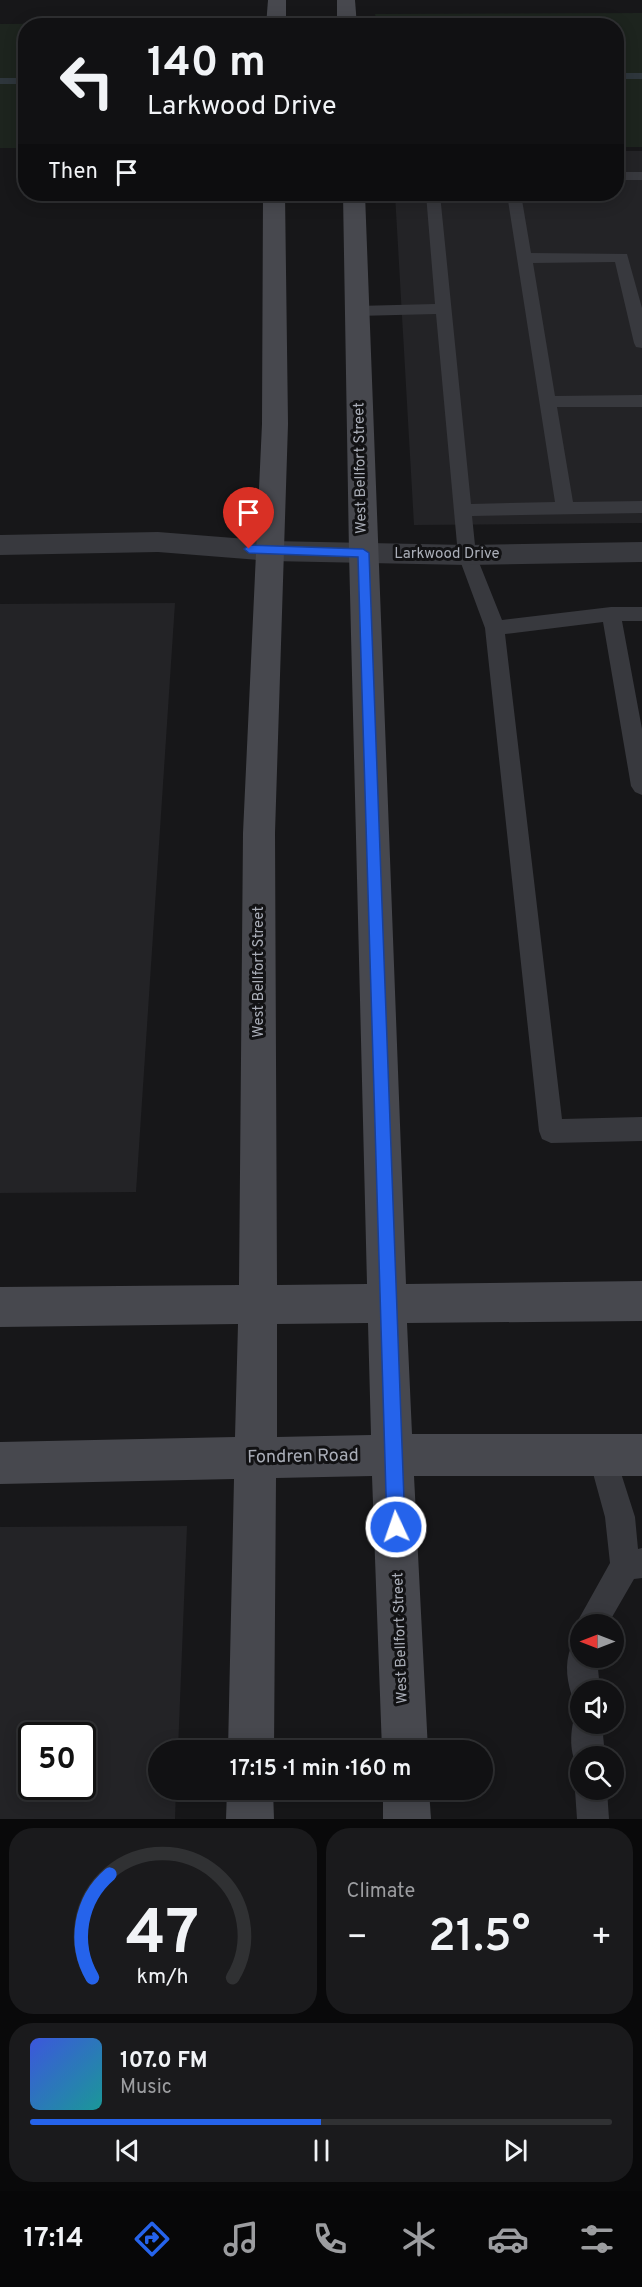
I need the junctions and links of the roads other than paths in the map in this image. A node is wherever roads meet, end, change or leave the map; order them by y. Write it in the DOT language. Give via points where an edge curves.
graph roads {
  1 [pos="277,0"];
  2 [pos="346,0"];
  3 [pos="276,18"];
  4 [pos="347,18"];
  5 [pos="624,176"];
  6 [pos="642,176"];
  7 [pos="274,201"];
  8 [pos="354,201"];
  9 [pos="434,201"];
  10 [pos="515,201"];
  11 [pos="525,258"];
  12 [pos="443,309"];
  13 [pos="357,311"];
  14 [pos="642,343"];
  15 [pos="642,401"];
  16 [pos="548,402"];
  17 [pos="642,507"];
  18 [pos="565,509"];
  19 [pos="463,510"];
  20 [pos="0,545"];
  21 [pos="270,551"];
  22 [pos="642,552"];
  23 [pos="363,553"];
  24 [pos="467,555"];
  25 [pos="611,614"];
  26 [pos="642,614"];
  27 [pos="495,628"];
  28 [pos="636,719"];
  29 [pos="642,786"];
  30 [pos="642,1129"];
  31 [pos="642,1301"];
  32 [pos="388,1303"];
  33 [pos="258,1305"];
  34 [pos="0,1307"];
  35 [pos="392,1455"];
  36 [pos="602,1455"];
  37 [pos="642,1455"];
  38 [pos="257,1458"];
  39 [pos="0,1463"];
  40 [pos="634,1564"];
  41 [pos="598,1614"];
  42 [pos="251,1740"];
  43 [pos="405,1740"];
  44 [pos="250,1800"];
  45 [pos="406,1800"];
  46 [pos="592,1800"];
  47 [pos="250,1819"];
  48 [pos="407,1819"];
  49 [pos="593,1819"];
  1 -- 3 [label="main road"];
  2 -- 4 [label="main road"];
  5 -- 6 [label="lane"];
  7 -- 21 [label="main road, West Bellfort Street" via="276,309"];
  8 -- 13 [label="main road, West Bellfort Street"];
  9 -- 12 [label="lane"];
  10 -- 11 [label="lane"];
  11 -- 14 [label="lane" via="622,257"];
  11 -- 16 [label="lane"];
  12 -- 13 [label="lane"];
  12 -- 19 [label="lane"];
  13 -- 23 [label="main road, West Bellfort Street"];
  15 -- 16 [label="lane"];
  16 -- 18 [label="lane"];
  17 -- 18 [label="lane"];
  18 -- 19 [label="lane"];
  19 -- 24 [label="lane"];
  20 -- 21 [label="street, Larkwood Drive" via="158,542"];
  21 -- 23 [label="street, Larkwood Drive"];
  21 -- 33 [label="main road, West Bellfort Street" via="259,833"];
  22 -- 24 [label="street, Larkwood Drive"];
  23 -- 24 [label="street, Larkwood Drive"];
  23 -- 32 [label="main road, West Bellfort Street"];
  24 -- 27 [label="lane"];
  25 -- 26 [label="lane"];
  25 -- 27 [label="lane"];
  25 -- 28 [label="lane"];
  27 -- 30 [label="lane" via="551,1131"];
  28 -- 29 [label="lane"];
  31 -- 32 [label="main road"];
  32 -- 33 [label="main road"];
  32 -- 35 [label="main road, West Bellfort Street"];
  33 -- 34 [label="main road"];
  33 -- 38 [label="main road, West Bellfort Street"];
  35 -- 36 [label="main road, Fondren Road"];
  35 -- 38 [label="main road, Fondren Road"];
  35 -- 43 [label="main road, West Bellfort Street"];
  36 -- 37 [label="main road, Fondren Road"];
  36 -- 40 [label="lane"];
  38 -- 39 [label="main road, Fondren Road"];
  38 -- 42 [label="main road, West Bellfort Street"];
  40 -- 41 [label="lane"];
  44 -- 47 [label="main road"];
  45 -- 48 [label="main road"];
  46 -- 49 [label="lane"];
}
